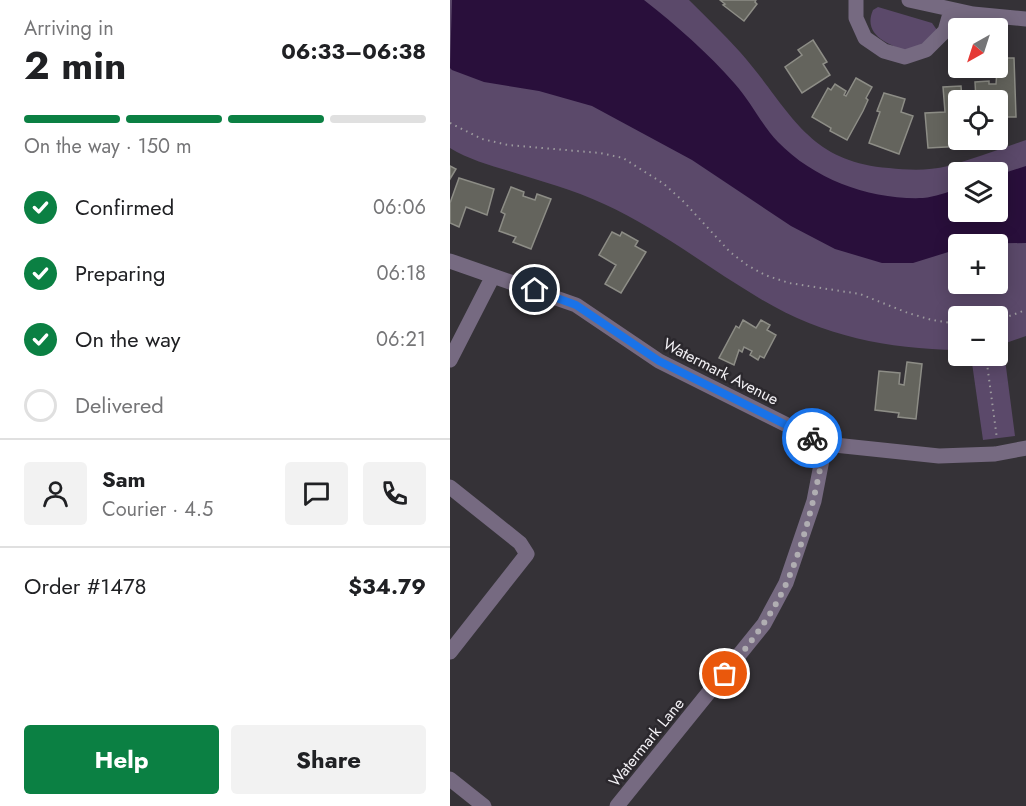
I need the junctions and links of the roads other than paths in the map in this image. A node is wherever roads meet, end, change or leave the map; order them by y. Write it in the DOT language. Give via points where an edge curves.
graph roads {
  1 [pos="856,0"];
  2 [pos="909,0"];
  3 [pos="951,10"];
  4 [pos="1026,19"];
  5 [pos="450,261"];
  6 [pos="494,276"];
  7 [pos="450,360"];
  8 [pos="825,444"];
  9 [pos="1026,448"];
  10 [pos="450,487"];
  11 [pos="450,652"];
  12 [pos="450,779"];
  13 [pos="484,806"];
  14 [pos="617,806"];
  1 -- 3 [label="street" via="856,18 865,38 884,51 904,57 926,50 945,32"];
  2 -- 3 [label="street"];
  3 -- 4 [label="street"];
  5 -- 6 [label="street, Watermark Avenue"];
  6 -- 7 [label="street"];
  6 -- 8 [label="street, Watermark Avenue" via="576,305 659,361"];
  8 -- 9 [label="street, Watermark Avenue" via="939,456"];
  8 -- 14 [label="street, Watermark Lane" via="814,501 786,583 764,624"];
  10 -- 11 [label="street" via="520,543 527,554"];
  12 -- 13 [label="street"];
}
